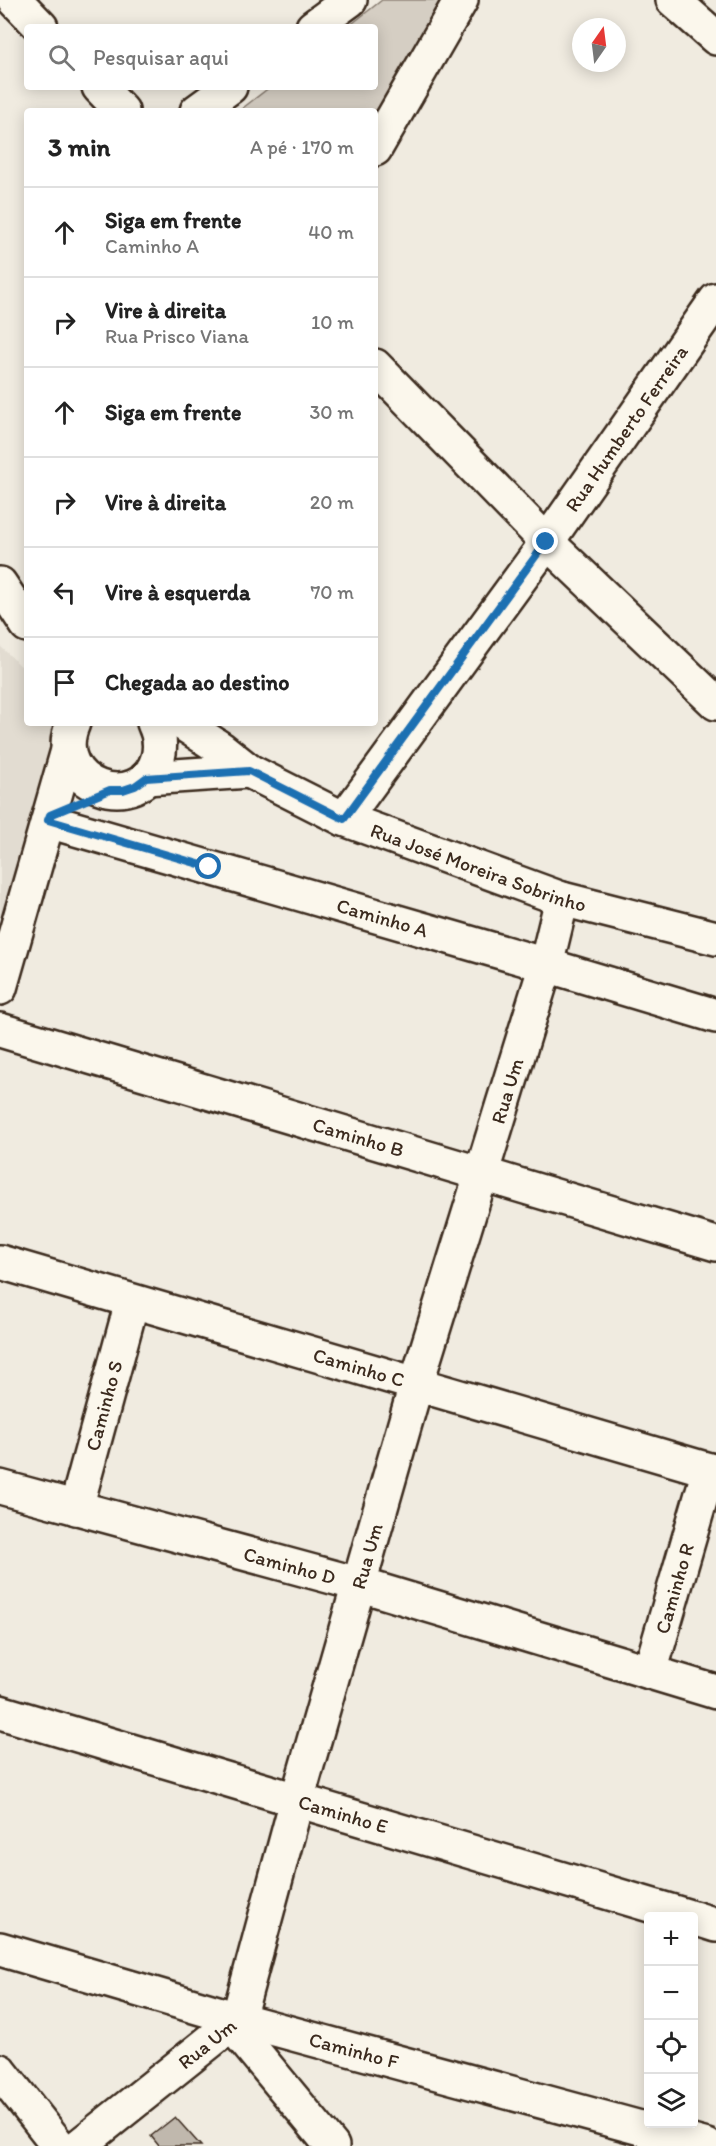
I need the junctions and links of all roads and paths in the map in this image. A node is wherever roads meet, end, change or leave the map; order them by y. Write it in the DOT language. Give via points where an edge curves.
graph roads {
  1 [pos="15,0"];
  2 [pos="350,0"];
  3 [pos="461,0"];
  4 [pos="673,0"];
  5 [pos="38,24"];
  6 [pos="317,24"];
  7 [pos="716,38"];
  8 [pos="102,90"];
  9 [pos="226,90"];
  10 [pos="119,108"];
  11 [pos="201,108"];
  12 [pos="378,144"];
  13 [pos="716,300"];
  14 [pos="378,369"];
  15 [pos="546,542"];
  16 [pos="0,572"];
  17 [pos="0,584"];
  18 [pos="24,593"];
  19 [pos="24,620"];
  20 [pos="716,703"];
  21 [pos="156,726"];
  22 [pos="187,726"];
  23 [pos="71,737"];
  24 [pos="249,771"];
  25 [pos="146,778"];
  26 [pos="110,790"];
  27 [pos="49,818"];
  28 [pos="344,819"];
  29 [pos="562,899"];
  30 [pos="716,938"];
  31 [pos="546,965"];
  32 [pos="0,988"];
  33 [pos="716,1016"];
  34 [pos="0,1030"];
  35 [pos="482,1174"];
  36 [pos="716,1244"];
  37 [pos="0,1262"];
  38 [pos="132,1302"];
  39 [pos="416,1385"];
  40 [pos="713,1471"];
  41 [pos="0,1487"];
  42 [pos="76,1508"];
  43 [pos="358,1584"];
  44 [pos="650,1672"];
  45 [pos="716,1692"];
  46 [pos="0,1712"];
  47 [pos="297,1800"];
  48 [pos="670,1912"];
  49 [pos="698,1920"];
  50 [pos="716,1925"];
  51 [pos="0,1949"];
  52 [pos="235,2022"];
  53 [pos="0,2070"];
  54 [pos="59,2146"];
  55 [pos="79,2146"];
  56 [pos="332,2146"];
  57 [pos="707,2146"];
  1 -- 5 [label="street"];
  2 -- 6 [label="street"];
  3 -- 12 [label="street"];
  4 -- 7 [label="street"];
  8 -- 10 [label="street"];
  9 -- 11 [label="street"];
  13 -- 15 [label="street, Rua Humberto Ferreira"];
  14 -- 15 [label="street"];
  15 -- 20 [label="street"];
  15 -- 28 [label="street, Rua Humberto Ferreira"];
  16 -- 18 [label="street"];
  17 -- 19 [label="street"];
  21 -- 25 [label="street" via="160,748 156,764"];
  22 -- 24 [label="street, Rua José Moreira Sobrinho"];
  23 -- 26 [label="street" via="73,765 82,778"];
  23 -- 27 [label="street"];
  24 -- 25 [label="street"];
  24 -- 28 [label="street, Rua José Moreira Sobrinho"];
  25 -- 26 [label="street" via="123,790"];
  26 -- 27 [label="street"];
  27 -- 31 [label="street, Caminho A"];
  27 -- 32 [label="street"];
  28 -- 29 [label="street, Rua José Moreira Sobrinho"];
  29 -- 30 [label="street, Rua José Moreira Sobrinho"];
  29 -- 31 [label="street, Rua Um"];
  31 -- 33 [label="street, Caminho A"];
  31 -- 35 [label="street, Rua Um"];
  34 -- 35 [label="street, Caminho B"];
  35 -- 36 [label="street, Caminho B"];
  35 -- 39 [label="street, Rua Um"];
  37 -- 38 [label="street, Caminho C"];
  38 -- 39 [label="street, Caminho C"];
  38 -- 42 [label="street, Caminho S"];
  39 -- 40 [label="street, Caminho C"];
  39 -- 43 [label="street, Rua Um"];
  40 -- 44 [label="street, Caminho R"];
  41 -- 42 [label="street, Caminho D"];
  42 -- 43 [label="street, Caminho D"];
  43 -- 44 [label="street, Caminho D"];
  43 -- 47 [label="street, Rua Um"];
  44 -- 45 [label="street, Caminho D"];
  46 -- 47 [label="street, Caminho E"];
  47 -- 48 [label="street, Caminho E"];
  47 -- 52 [label="street, Rua Um"];
  49 -- 50 [label="street"];
  51 -- 52 [label="street, Caminho F"];
  52 -- 55 [label="street, Rua Um"];
  52 -- 56 [label="street"];
  52 -- 57 [label="street, Caminho F"];
  53 -- 54 [label="street"];
}
